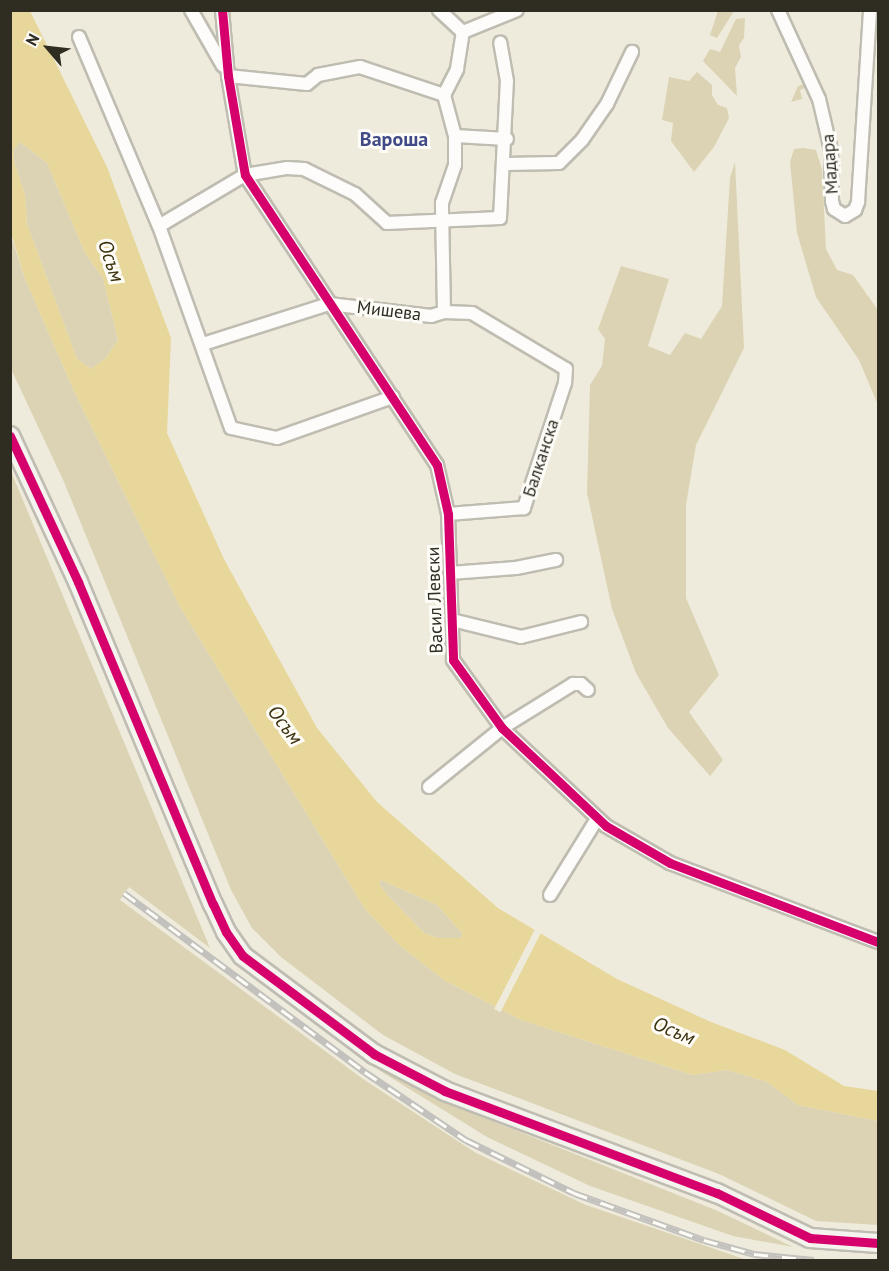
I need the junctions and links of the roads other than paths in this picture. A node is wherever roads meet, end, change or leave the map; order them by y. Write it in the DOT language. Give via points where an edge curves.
graph roads {
  1 [pos="191,10"];
  2 [pos="222,10"];
  3 [pos="439,10"];
  4 [pos="518,10"];
  5 [pos="778,10"];
  6 [pos="870,10"];
  7 [pos="463,32"];
  8 [pos="79,37"];
  9 [pos="500,44"];
  10 [pos="632,52"];
  11 [pos="228,76"];
  12 [pos="444,94"];
  13 [pos="455,136"];
  14 [pos="507,139"];
  15 [pos="505,164"];
  16 [pos="245,175"];
  17 [pos="444,220"];
  18 [pos="159,226"];
  19 [pos="329,304"];
  20 [pos="444,312"];
  21 [pos="203,344"];
  22 [pos="566,369"];
  23 [pos="393,397"];
  24 [pos="10,436"];
  25 [pos="448,514"];
  26 [pos="556,560"];
  27 [pos="450,573"];
  28 [pos="452,620"];
  29 [pos="581,622"];
  30 [pos="588,690"];
  31 [pos="502,728"];
  32 [pos="429,787"];
  33 [pos="597,819"];
  34 [pos="550,896"];
  35 [pos="879,942"];
  36 [pos="879,1243"];
  1 -- 11 [label="street"];
  2 -- 11 [label="street"];
  3 -- 7 [label="street"];
  4 -- 7 [label="street"];
  5 -- 6 [label="street, Мадара" via="819,99 831,150 832,201 834,209 845,216 858,202"];
  7 -- 12 [label="street" via="457,69"];
  8 -- 18 [label="street"];
  9 -- 14 [label="street" via="507,81"];
  10 -- 15 [label="street" via="607,104 582,140 559,163"];
  11 -- 12 [label="street" via="307,84 318,75 360,67"];
  11 -- 16 [label="street, Васил Левски"];
  12 -- 13 [label="street"];
  13 -- 14 [label="street"];
  13 -- 17 [label="street" via="455,165 444,192"];
  14 -- 15 [label="street"];
  15 -- 17 [label="street" via="500,219"];
  16 -- 17 [label="street" via="304,169 355,194 387,224"];
  16 -- 18 [label="street"];
  16 -- 19 [label="street, Васил Левски"];
  17 -- 20 [label="street"];
  18 -- 21 [label="street"];
  19 -- 20 [label="street, Мишева" via="431,316"];
  19 -- 21 [label="street, Мишева"];
  19 -- 23 [label="street, Васил Левски"];
  20 -- 22 [label="street, Мишева" via="472,313"];
  21 -- 23 [label="street" via="231,428 277,438"];
  22 -- 25 [label="street, Балканска" via="565,383 524,508"];
  23 -- 25 [label="street, Васил Левски" via="437,465"];
  24 -- 36 [label="street" via="83,591 213,904 243,956 374,1054 445,1091 717,1193 810,1238"];
  25 -- 27 [label="street, Васил Левски"];
  26 -- 27 [label="street" via="516,568"];
  27 -- 28 [label="street, Васил Левски"];
  28 -- 29 [label="street" via="520,637"];
  28 -- 31 [label="street, Васил Левски" via="453,660"];
  30 -- 31 [label="street" via="573,684"];
  31 -- 32 [label="street"];
  31 -- 33 [label="street, Васил Левски"];
  33 -- 34 [label="street"];
  33 -- 35 [label="street, Васил Левски" via="670,863"];
}
